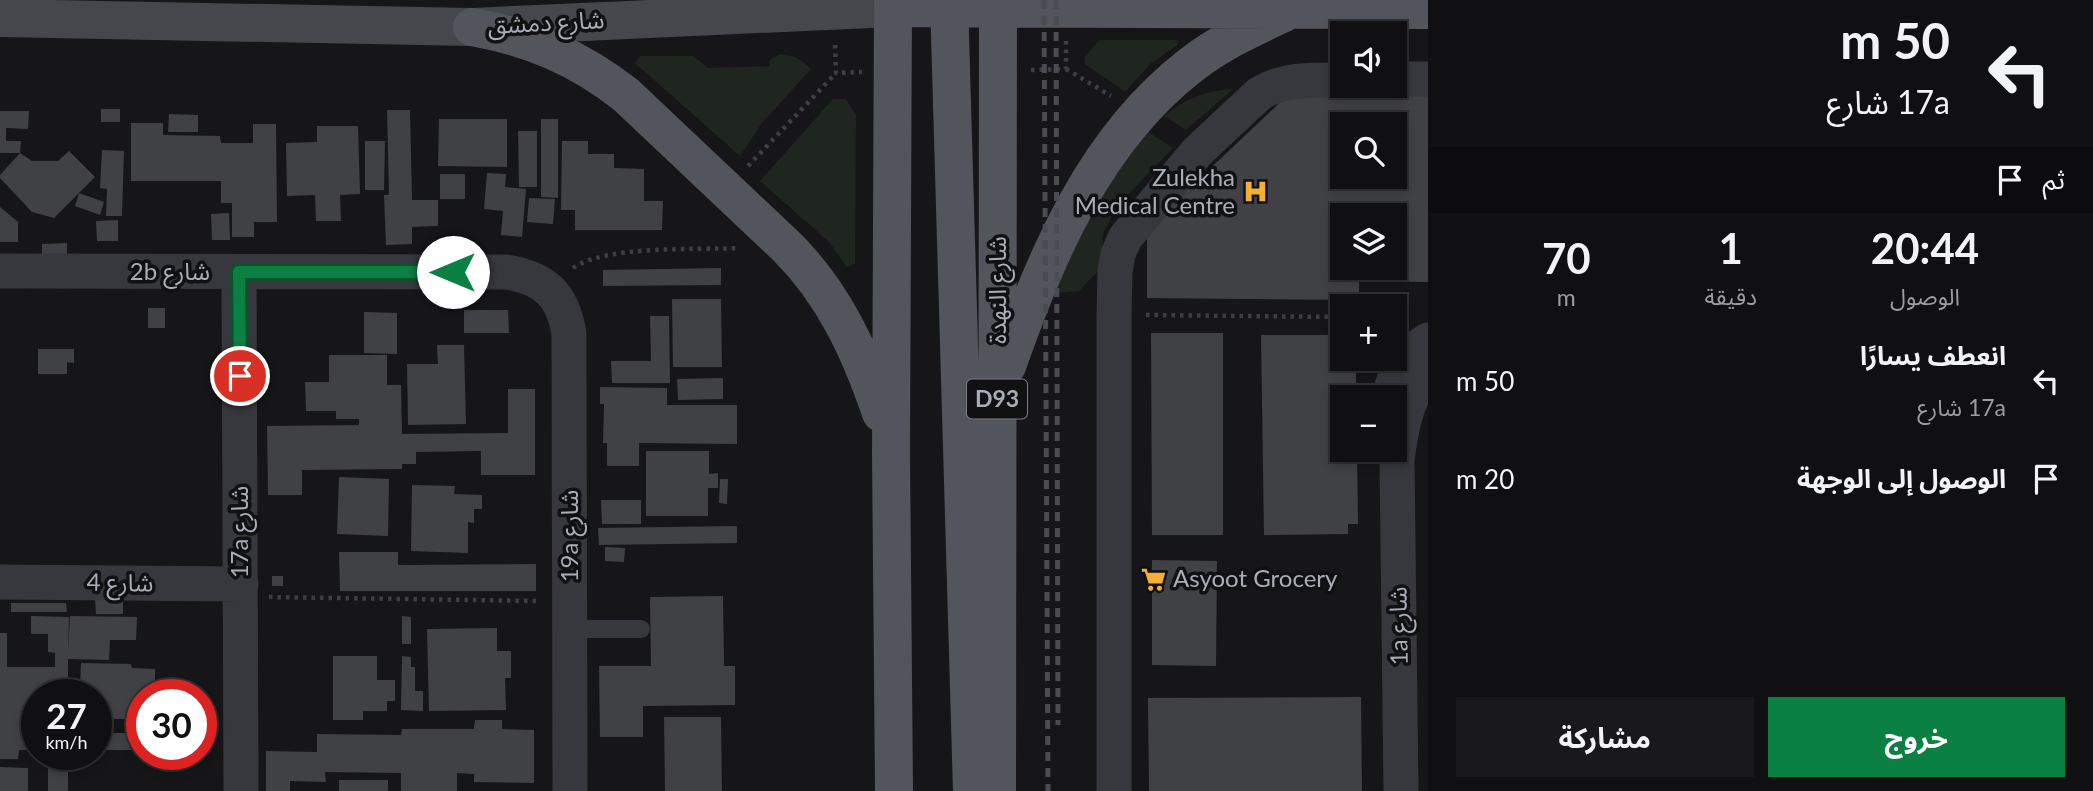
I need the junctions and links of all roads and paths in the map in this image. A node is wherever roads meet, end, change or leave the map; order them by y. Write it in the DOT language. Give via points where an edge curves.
graph roads {
  1 [pos="893,4"];
  2 [pos="949,4"];
  3 [pos="998,4"];
  4 [pos="1065,9"];
  5 [pos="1292,9"];
  6 [pos="1428,10"];
  7 [pos="0,18"];
  8 [pos="472,27"];
  9 [pos="1000,70"];
  10 [pos="836,73"];
  11 [pos="1407,79"];
  12 [pos="1428,79"];
  13 [pos="1330,80"];
  14 [pos="726,189"];
  15 [pos="787,247"];
  16 [pos="0,271"];
  17 [pos="239,272"];
  18 [pos="547,288"];
  19 [pos="1114,315"];
  20 [pos="1330,317"];
  21 [pos="1428,340"];
  22 [pos="1428,373"];
  23 [pos="1392,385"];
  24 [pos="998,394"];
  25 [pos="1407,410"];
  26 [pos="891,453"];
  27 [pos="1396,462"];
  28 [pos="0,582"];
  29 [pos="241,591"];
  30 [pos="570,615"];
  31 [pos="641,629"];
  32 [pos="241,791"];
  33 [pos="570,791"];
  34 [pos="894,791"];
  35 [pos="972,791"];
  36 [pos="997,791"];
  37 [pos="1114,791"];
  38 [pos="1401,791"];
  1 -- 2 [label="main road, شارع دمشق"];
  1 -- 8 [label="main road, شارع دمشق"];
  1 -- 26 [label="main road"];
  2 -- 3 [label="main road, شارع دمشق"];
  2 -- 35 [label="main road"];
  3 -- 4 [label="main road, شارع دمشق"];
  3 -- 9 [label="main road, شارع النهدة / D93"];
  4 -- 5 [label="main road, شارع دمشق"];
  4 -- 9 [label="path" via="1066,69"];
  5 -- 6 [label="main road, شارع دمشق"];
  5 -- 24 [label="main road" via="1193,63 1166,86 1103,161 1059,235"];
  7 -- 8 [label="main road, شارع دمشق"];
  8 -- 14 [label="main road" via="538,43 599,74"];
  9 -- 24 [label="main road, شارع النهدة / D93"];
  10 -- 14 [label="path"];
  11 -- 12 [label="street"];
  13 -- 19 [label="street" via="1298,80 1270,87 1197,152 1125,237 1115,271"];
  14 -- 15 [label="main road"];
  15 -- 18 [label="path" via="606,254 583,261"];
  15 -- 26 [label="main road" via="832,300 851,336 868,374"];
  16 -- 17 [label="street, 2b شارع"];
  17 -- 18 [label="street, 2b شارع" via="506,272 532,278"];
  17 -- 29 [label="street, 17a شارع"];
  18 -- 30 [label="street, 19a شارع" via="566,314 569,334"];
  19 -- 20 [label="path"];
  19 -- 37 [label="street"];
  21 -- 23 [label="street" via="1403,361"];
  22 -- 25 [label="street, 1a شارع"];
  24 -- 36 [label="main road, شارع النهدة / D93"];
  26 -- 34 [label="main road"];
  27 -- 38 [label="street, 1a شارع"];
  28 -- 29 [label="street, شارع 4"];
  29 -- 30 [label="path"];
  29 -- 32 [label="street, 17a شارع"];
  30 -- 31 [label="lane"];
  30 -- 33 [label="street, 19a شارع"];
}
